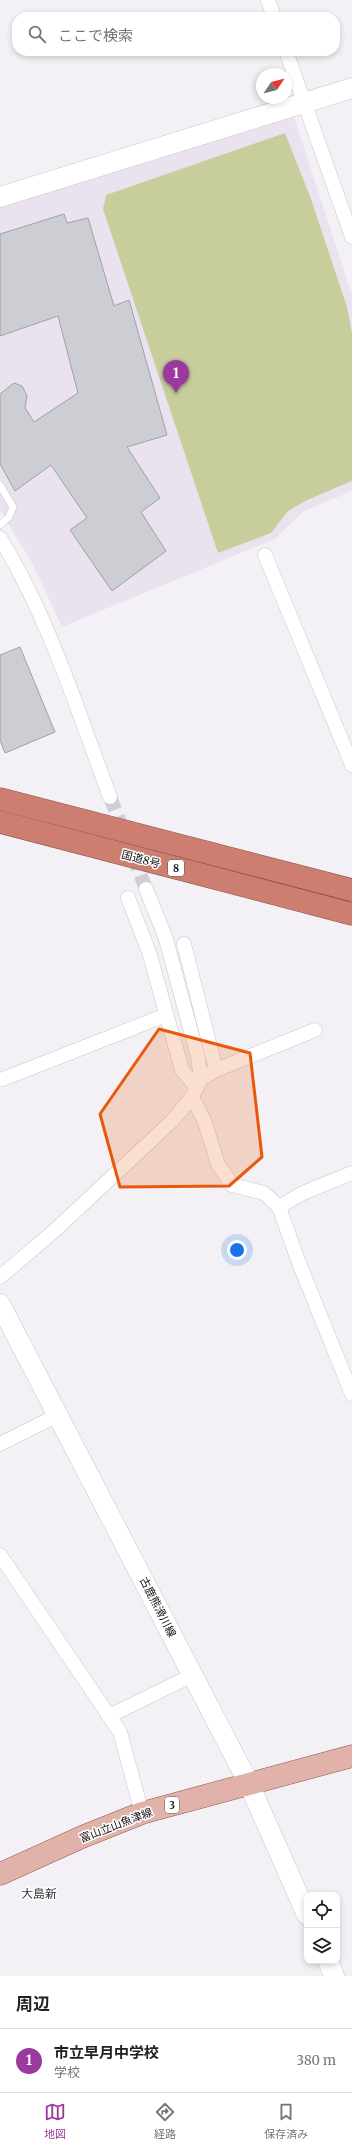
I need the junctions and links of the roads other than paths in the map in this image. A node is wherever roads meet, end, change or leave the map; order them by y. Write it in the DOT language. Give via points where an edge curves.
graph roads {
  1 [pos="268,0"];
  2 [pos="272,12"];
  3 [pos="288,56"];
  4 [pos="352,88"];
  5 [pos="304,104"];
  6 [pos="0,197"];
  7 [pos="352,237"];
  8 [pos="0,485"];
  9 [pos="0,526"];
  10 [pos="0,538"];
  11 [pos="265,555"];
  12 [pos="352,762"];
  13 [pos="110,796"];
  14 [pos="0,799"];
  15 [pos="0,822"];
  16 [pos="146,889"];
  17 [pos="352,890"];
  18 [pos="128,898"];
  19 [pos="352,914"];
  20 [pos="184,944"];
  21 [pos="166,1015"];
  22 [pos="315,1030"];
  23 [pos="216,1070"];
  24 [pos="3,1079"];
  25 [pos="197,1088"];
  26 [pos="352,1173"];
  27 [pos="279,1207"];
  28 [pos="0,1277"];
  29 [pos="0,1304"];
  30 [pos="352,1394"];
  31 [pos="58,1415"];
  32 [pos="0,1444"];
  33 [pos="0,1555"];
  34 [pos="193,1675"];
  35 [pos="109,1716"];
  36 [pos="352,1756"];
  37 [pos="249,1784"];
  38 [pos="142,1813"];
  39 [pos="0,1874"];
  40 [pos="304,1908"];
  41 [pos="329,1964"];
  42 [pos="334,1976"];
  1 -- 2 [label="street"];
  3 -- 5 [label="street"];
  4 -- 5 [label="main road"];
  5 -- 6 [label="main road"];
  5 -- 7 [label="street"];
  8 -- 9 [label="lane" via="13,507 10,517"];
  10 -- 13 [label="street" via="13,558 45,626"];
  11 -- 12 [label="street"];
  14 -- 17 [label="highway, 国道8号 / 8"];
  15 -- 19 [label="highway, 国道8号 / 8"];
  16 -- 25 [label="street" via="165,936 198,1057"];
  18 -- 21 [label="street" via="149,952"];
  20 -- 23 [label="street"];
  21 -- 24 [label="street"];
  21 -- 25 [label="street" via="182,1070"];
  22 -- 23 [label="street"];
  23 -- 25 [label="street"];
  25 -- 27 [label="street" via="218,1164 232,1185 264,1193"];
  25 -- 28 [label="street" via="172,1121"];
  26 -- 27 [label="street" via="303,1193"];
  27 -- 30 [label="street"];
  29 -- 31 [label="main road, 古鹿熊滑川線"];
  31 -- 32 [label="street"];
  31 -- 34 [label="main road, 古鹿熊滑川線"];
  33 -- 35 [label="street"];
  34 -- 35 [label="street"];
  34 -- 37 [label="main road, 古鹿熊滑川線"];
  35 -- 38 [label="street" via="120,1732"];
  36 -- 37 [label="main road, 富山立山魚津線 / 3"];
  37 -- 38 [label="main road, 富山立山魚津線 / 3"];
  37 -- 40 [label="main road, 古鹿熊滑川線"];
  38 -- 39 [label="main road, 富山立山魚津線 / 3"];
  41 -- 42 [label="main road"];
}
